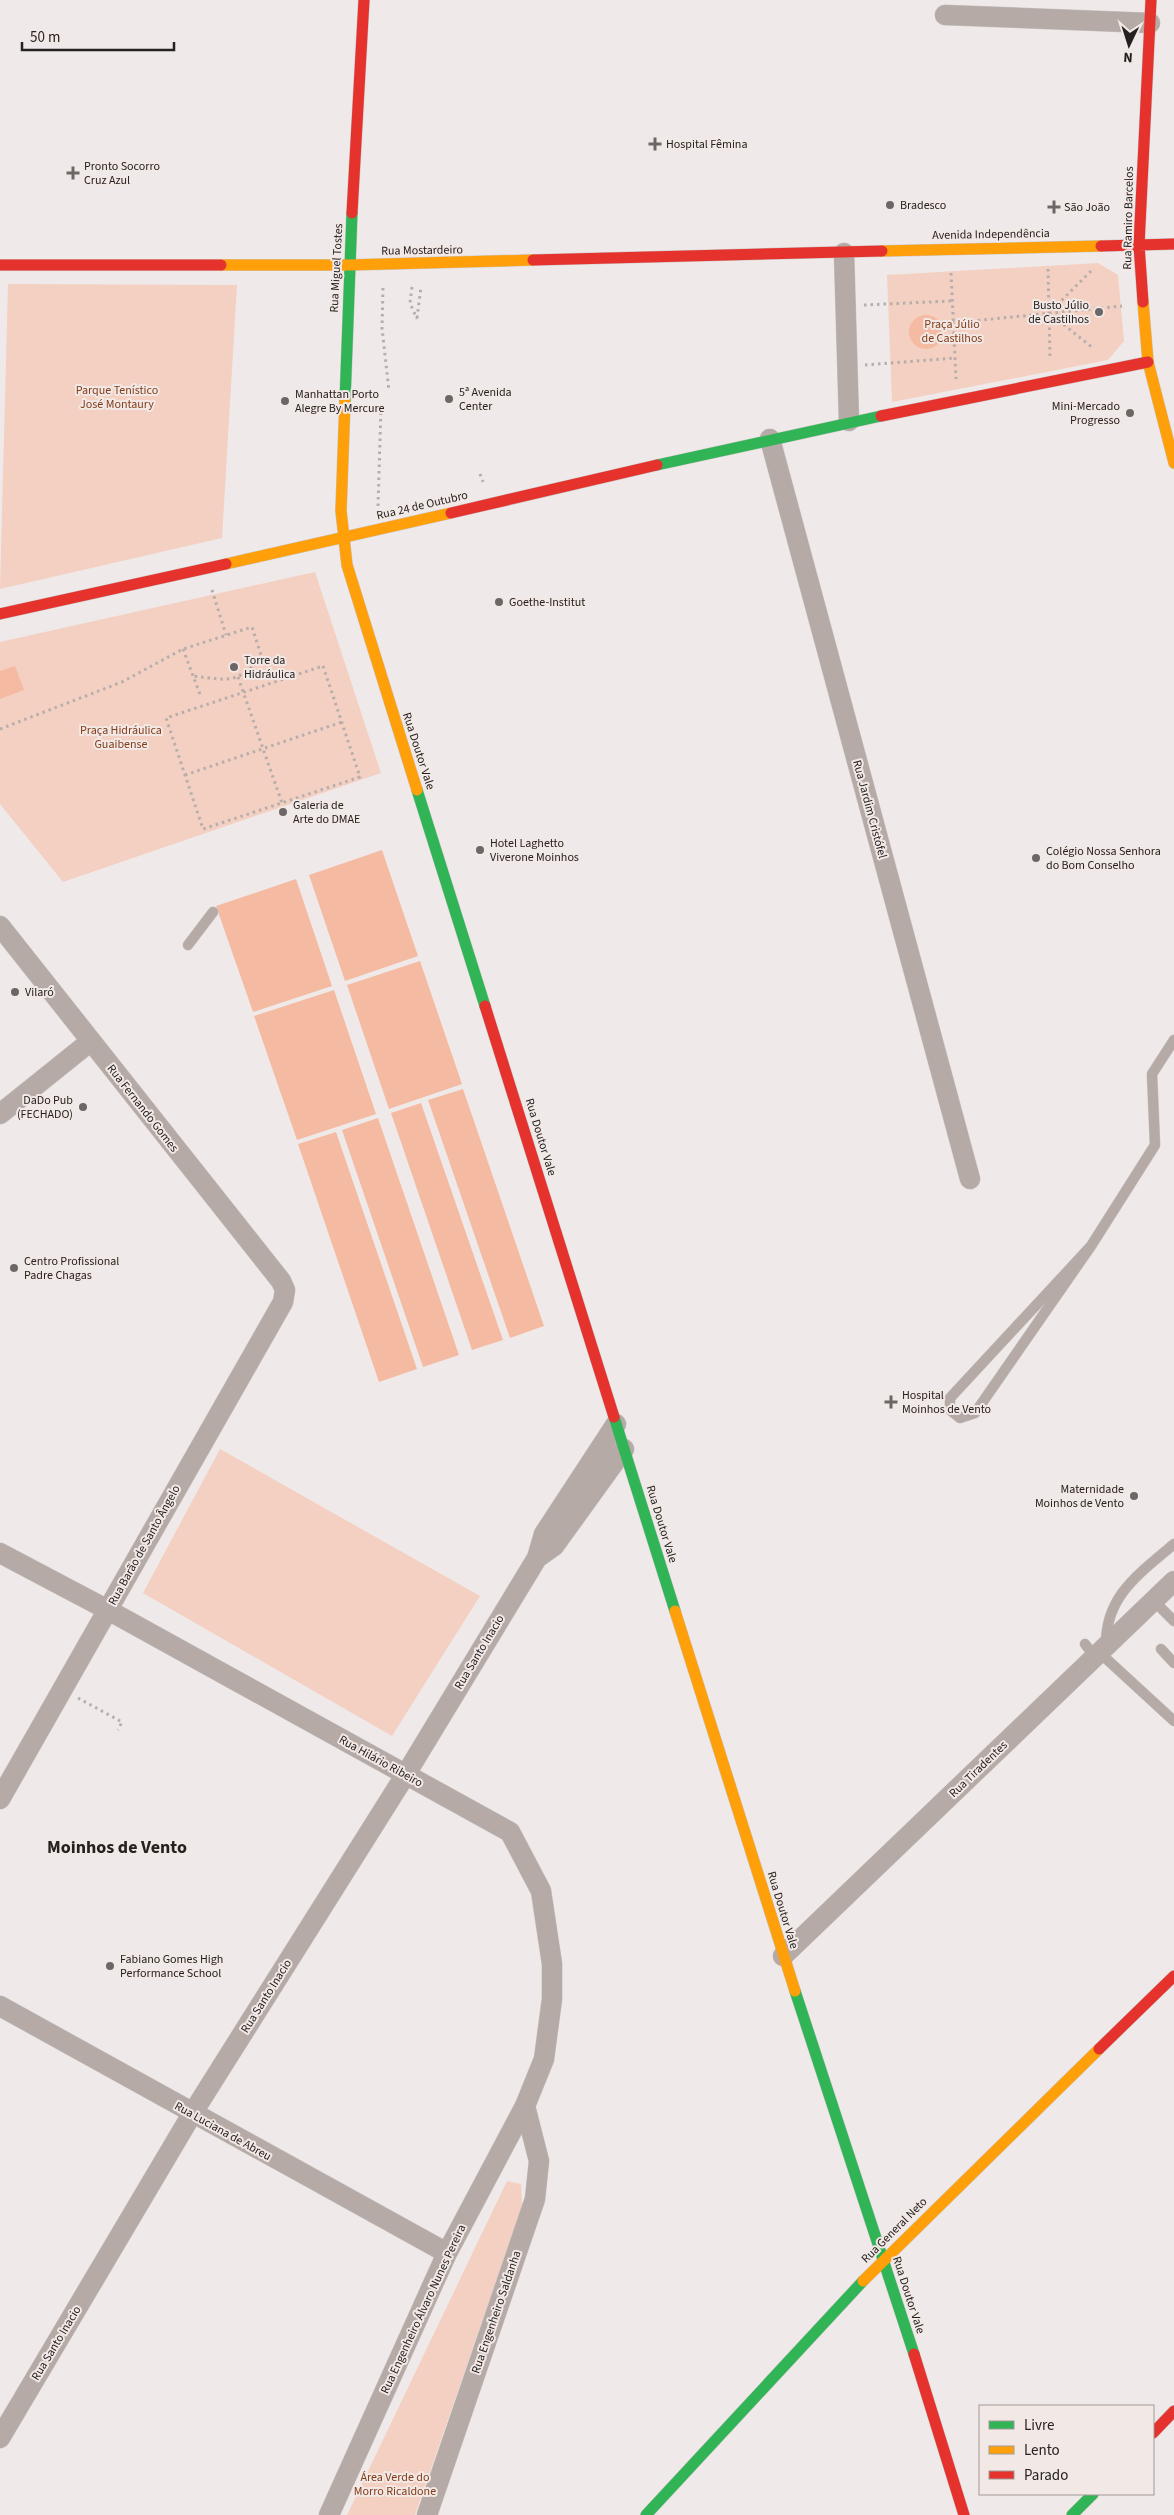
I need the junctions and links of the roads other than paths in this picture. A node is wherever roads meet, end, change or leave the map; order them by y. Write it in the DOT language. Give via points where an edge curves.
graph roads {
  1 [pos="364,0"];
  2 [pos="1151,0"];
  3 [pos="945,15"];
  4 [pos="1150,23"];
  5 [pos="1174,244"];
  6 [pos="1139,245"];
  7 [pos="1100,246"];
  8 [pos="844,253"];
  9 [pos="1114,255"];
  10 [pos="1174,256"];
  11 [pos="0,265"];
  12 [pos="350,265"];
  13 [pos="1132,353"];
  14 [pos="1148,362"];
  15 [pos="1117,368"];
  16 [pos="849,421"];
  17 [pos="770,439"];
  18 [pos="1174,464"];
  19 [pos="343,538"];
  20 [pos="0,614"];
  21 [pos="213,912"];
  22 [pos="0,926"];
  23 [pos="188,945"];
  24 [pos="1174,1040"];
  25 [pos="91,1042"];
  26 [pos="0,1114"];
  27 [pos="970,1179"];
  28 [pos="1091,1246"];
  29 [pos="285,1290"];
  30 [pos="616,1424"];
  31 [pos="624,1449"];
  32 [pos="1174,1544"];
  33 [pos="0,1553"];
  34 [pos="536,1558"];
  35 [pos="1174,1582"];
  36 [pos="1154,1601"];
  37 [pos="108,1610"];
  38 [pos="1174,1621"];
  39 [pos="1161,1649"];
  40 [pos="1096,1650"];
  41 [pos="1174,1663"];
  42 [pos="1174,1721"];
  43 [pos="406,1774"];
  44 [pos="0,1799"];
  45 [pos="782,1956"];
  46 [pos="1174,1976"];
  47 [pos="0,2006"];
  48 [pos="525,2106"];
  49 [pos="192,2114"];
  50 [pos="447,2253"];
  51 [pos="884,2258"];
  52 [pos="1174,2411"];
  53 [pos="1154,2432"];
  54 [pos="0,2438"];
  55 [pos="1092,2495"];
  56 [pos="329,2515"];
  57 [pos="427,2515"];
  58 [pos="646,2515"];
  59 [pos="964,2515"];
  60 [pos="1072,2515"];
  1 -- 12 [label="street, Rua Miguel Tostes"];
  2 -- 4 [label="street, Rua Ramiro Barcelos"];
  3 -- 4 [label="street"];
  4 -- 6 [label="street, Rua Ramiro Barcelos"];
  5 -- 6 [label="street, Avenida Independência"];
  6 -- 7 [label="street, Avenida Independência"];
  6 -- 10 [label="street, Avenida Independência"];
  6 -- 14 [label="street, Rua Ramiro Barcelos"];
  7 -- 8 [label="street, Avenida Independência"];
  7 -- 9 [label="street, Rua Ramiro Barcelos"];
  8 -- 12 [label="street, Rua Mostardeiro"];
  8 -- 16 [label="street"];
  11 -- 12 [label="street, Rua Mostardeiro"];
  12 -- 19 [label="street, Rua Miguel Tostes" via="341,510"];
  13 -- 15 [label="street"];
  14 -- 15 [label="street"];
  14 -- 18 [label="street, Rua Ramiro Barcelos"];
  15 -- 16 [label="street"];
  16 -- 17 [label="street, Rua 24 de Outubro"];
  17 -- 19 [label="street, Rua 24 de Outubro"];
  17 -- 27 [label="street, Rua Jardim Cristófel"];
  19 -- 20 [label="street, Rua 24 de Outubro"];
  19 -- 30 [label="street, Rua Doutor Vale" via="346,565"];
  21 -- 23 [label="lane"];
  22 -- 25 [label="street, Rua Fernando Gomes"];
  24 -- 28 [label="lane" via="1152,1074 1155,1145"];
  25 -- 26 [label="street"];
  25 -- 29 [label="street, Rua Fernando Gomes"];
  28 -- 28 [label="lane" via="950,1398 950,1410 954,1415 960,1418 975,1413"];
  29 -- 37 [label="street, Rua Barão de Santo Ângelo" via="283,1302"];
  30 -- 31 [label="street, Rua Doutor Vale"];
  30 -- 34 [label="street, Rua Santo Inacio" via="544,1534"];
  31 -- 34 [label="street, Rua Santo Inacio" via="554,1546"];
  31 -- 45 [label="street, Rua Doutor Vale"];
  32 -- 40 [label="lane" via="1118,1598"];
  33 -- 37 [label="street, Rua Hilário Ribeiro"];
  34 -- 43 [label="street, Rua Santo Inacio"];
  35 -- 36 [label="street, Rua Tiradentes"];
  36 -- 38 [label="lane"];
  36 -- 40 [label="street, Rua Tiradentes"];
  37 -- 43 [label="street, Rua Hilário Ribeiro"];
  37 -- 44 [label="street, Rua Barão de Santo Ângelo"];
  39 -- 41 [label="lane"];
  40 -- 42 [label="lane"];
  40 -- 45 [label="street, Rua Tiradentes"];
  43 -- 48 [label="street, Rua Hilário Ribeiro" via="510,1832 541,1891 552,1964 552,1999 544,2059"];
  43 -- 49 [label="street, Rua Santo Inacio"];
  45 -- 51 [label="street, Rua Doutor Vale"];
  46 -- 51 [label="street, Rua General Neto"];
  47 -- 49 [label="street, Rua Luciana de Abreu"];
  48 -- 50 [label="street, Rua Engenheiro Álvaro Nunes Pereira"];
  48 -- 57 [label="street, Rua Engenheiro Saldanha" via="540,2162 535,2199"];
  49 -- 50 [label="street, Rua Luciana de Abreu"];
  49 -- 54 [label="street, Rua Santo Inacio"];
  50 -- 56 [label="street, Rua Engenheiro Álvaro Nunes Pereira"];
  51 -- 58 [label="street, Rua General Neto"];
  51 -- 59 [label="street, Rua Doutor Vale"];
  52 -- 53 [label="street"];
  55 -- 60 [label="street"];
}
